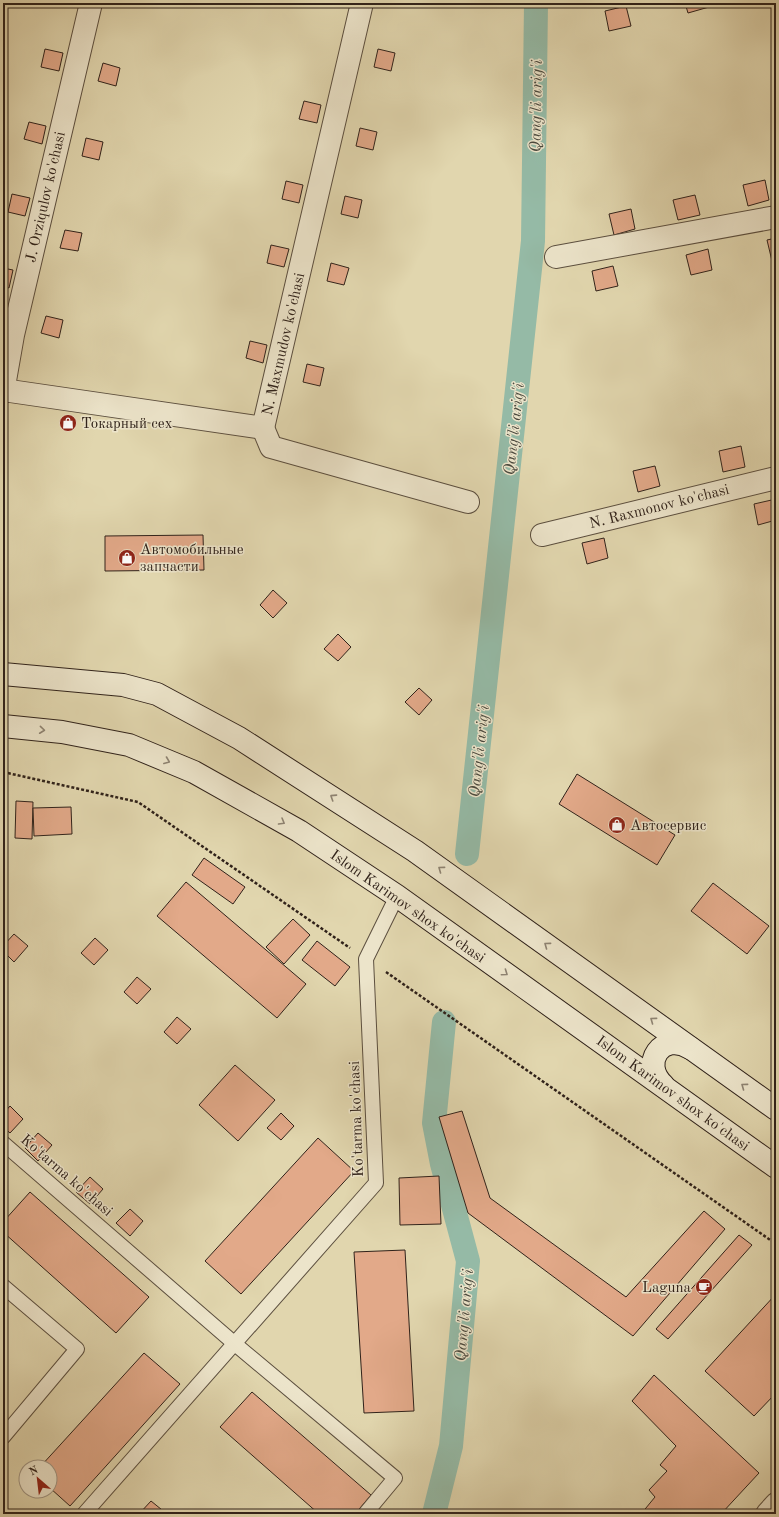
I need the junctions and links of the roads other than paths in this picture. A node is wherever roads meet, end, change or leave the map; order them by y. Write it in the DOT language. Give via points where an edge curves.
graph roads {
  1 [pos="91,3"];
  2 [pos="362,3"];
  3 [pos="776,217"];
  4 [pos="556,258"];
  5 [pos="8,335"];
  6 [pos="3,391"];
  7 [pos="263,428"];
  8 [pos="776,478"];
  9 [pos="468,502"];
  10 [pos="542,535"];
  11 [pos="3,674"];
  12 [pos="3,726"];
  13 [pos="397,896"];
  14 [pos="696,1051"];
  15 [pos="664,1086"];
  16 [pos="776,1109"];
  17 [pos="3,1143"];
  18 [pos="776,1167"];
  19 [pos="3,1286"];
  20 [pos="235,1344"];
  21 [pos="3,1437"];
  22 [pos="776,1504"];
  23 [pos="84,1514"];
  24 [pos="365,1514"];
  25 [pos="767,1514"];
  1 -- 5 [label="main road, J. Orziqulov ko'chasi"];
  2 -- 7 [label="main road, N. Maxmudov ko'chasi"];
  3 -- 4 [label="main road"];
  5 -- 6 [label="main road, J. Orziqulov ko'chasi"];
  6 -- 7 [label="main road, N. Maxmudov ko'chasi"];
  7 -- 9 [label="main road" via="271,447"];
  8 -- 10 [label="main road, N. Raxmonov ko'chasi"];
  14 -- 11 [label="main road, one-way" via="415,851 239,738 157,694 124,684"];
  12 -- 13 [label="main road, Islom Karimov shox ko'chasi, one-way" via="62,732 129,745 194,772 299,832"];
  13 -- 15 [label="main road, Islom Karimov shox ko'chasi, one-way"];
  13 -- 20 [label="lane, Ko'tarma ko'chasi" via="366,959 376,1183"];
  14 -- 15 [label="main road" via="678,1042 667,1044 659,1050 654,1059 653,1069 657,1079"];
  16 -- 14 [label="main road, one-way"];
  15 -- 18 [label="main road, Islom Karimov shox ko'chasi"];
  17 -- 20 [label="lane, Ko'tarma ko'chasi"];
  19 -- 21 [label="lane" via="77,1348"];
  20 -- 23 [label="lane, Ko'tarma ko'chasi"];
  20 -- 24 [label="lane, Ko'tarma ko'chasi" via="395,1478"];
  22 -- 25 [label="main road"];
}
